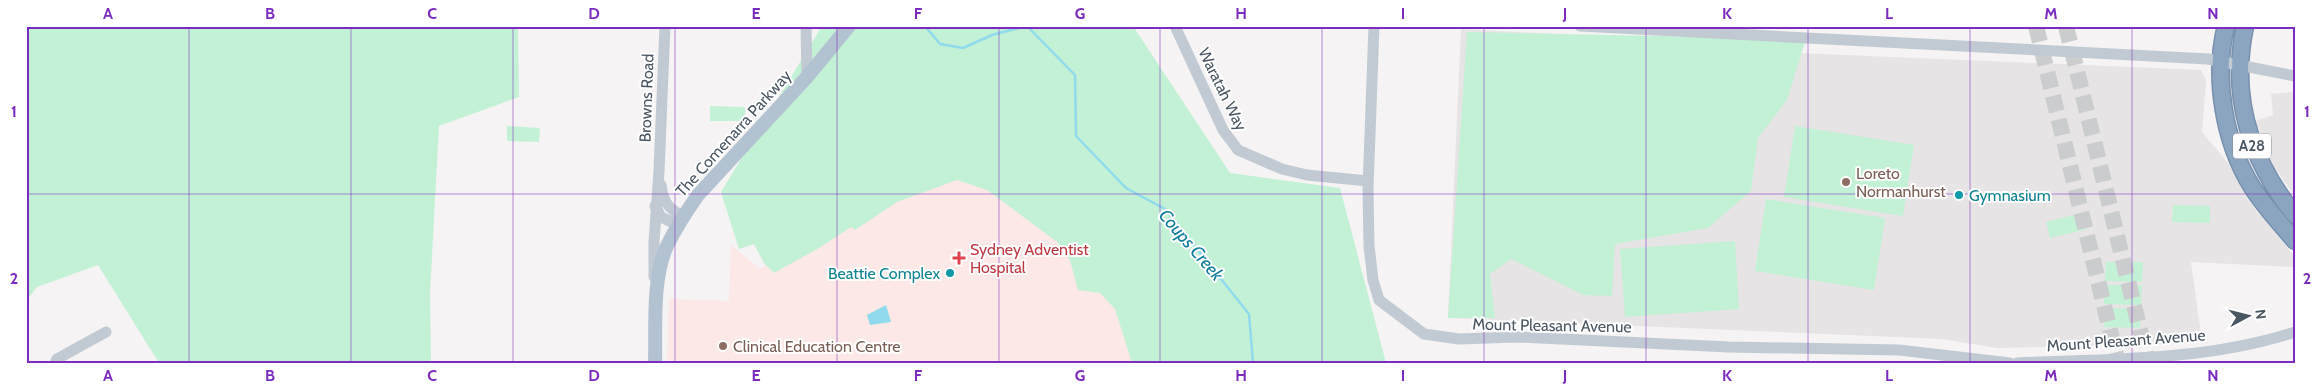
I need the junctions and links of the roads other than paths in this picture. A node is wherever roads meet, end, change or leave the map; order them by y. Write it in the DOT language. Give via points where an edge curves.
graph roads {
  1 [pos="665,26"];
  2 [pos="806,26"];
  3 [pos="849,26"];
  4 [pos="1175,26"];
  5 [pos="1374,26"];
  6 [pos="1580,26"];
  7 [pos="2226,26"];
  8 [pos="2245,26"];
  9 [pos="1641,29"];
  10 [pos="2221,62"];
  11 [pos="2240,66"];
  12 [pos="2295,76"];
  13 [pos="807,77"];
  14 [pos="659,171"];
  15 [pos="1368,181"];
  16 [pos="655,206"];
  17 [pos="2295,215"];
  18 [pos="680,220"];
  19 [pos="2295,241"];
  20 [pos="657,305"];
  21 [pos="106,332"];
  22 [pos="2295,332"];
  23 [pos="55,363"];
  24 [pos="655,363"];
  25 [pos="2010,363"];
  26 [pos="2017,363"];
  1 -- 14 [label="street, Browns Road"];
  2 -- 13 [label="street"];
  3 -- 13 [label="main road, The Comenarra Parkway"];
  4 -- 15 [label="street, Waratah Way" via="1223,130 1238,150 1282,169 1307,175"];
  5 -- 15 [label="street, Mount Pleasant Avenue"];
  6 -- 9 [label="street"];
  7 -- 10 [label="highway, A28"];
  8 -- 11 [label="highway, A28"];
  9 -- 10 [label="street"];
  10 -- 11 [label="street"];
  10 -- 19 [label="highway, A28" via="2226,118 2235,150 2251,185"];
  11 -- 12 [label="street"];
  11 -- 17 [label="highway, A28" via="2244,115 2252,146 2275,189"];
  13 -- 18 [label="main road, The Comenarra Parkway" via="720,171"];
  14 -- 16 [label="street, Browns Road"];
  14 -- 18 [label="street, Browns Road" via="665,203"];
  15 -- 25 [label="street, Mount Pleasant Avenue" via="1369,246 1379,300 1424,334 1459,339 1517,337 1730,347 1898,350"];
  16 -- 18 [label="street" via="661,217"];
  16 -- 20 [label="street, Browns Road"];
  18 -- 20 [label="main road, The Comenarra Parkway" via="660,271"];
  20 -- 24 [label="main road, The Comenarra Parkway"];
  21 -- 23 [label="street"];
  22 -- 26 [label="street, Mount Pleasant Avenue" via="2235,348 2157,358"];
}
